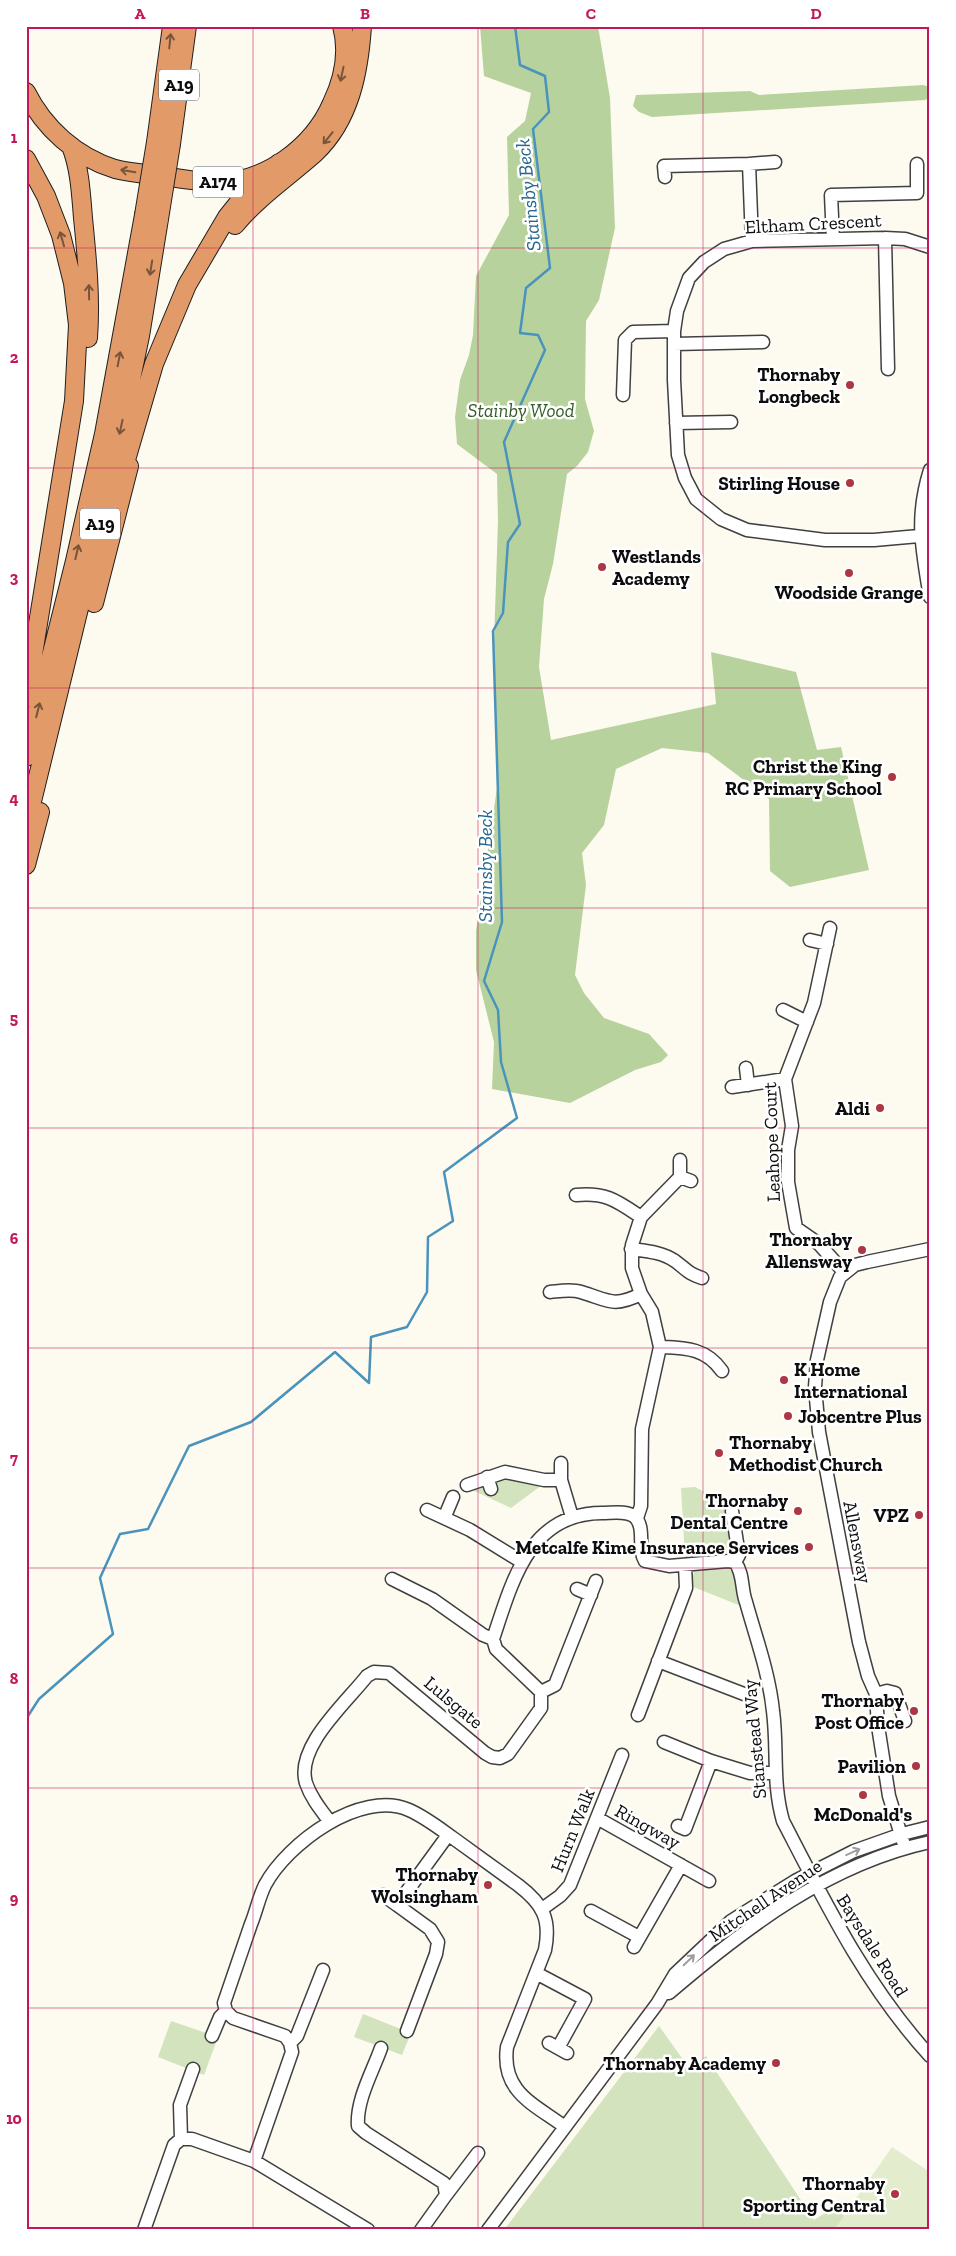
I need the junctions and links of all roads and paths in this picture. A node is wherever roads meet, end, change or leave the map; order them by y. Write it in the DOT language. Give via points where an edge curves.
graph roads {
  1 [pos="172,26"];
  2 [pos="187,26"];
  3 [pos="342,26"];
  4 [pos="362,26"];
  5 [pos="26,92"];
  6 [pos="26,114"];
  7 [pos="66,142"];
  8 [pos="164,143"];
  9 [pos="26,160"];
  10 [pos="775,162"];
  11 [pos="279,164"];
  12 [pos="749,164"];
  13 [pos="917,164"];
  14 [pos="665,177"];
  15 [pos="152,217"];
  16 [pos="884,238"];
  17 [pos="833,239"];
  18 [pos="752,241"];
  19 [pos="930,247"];
  20 [pos="674,338"];
  21 [pos="762,342"];
  22 [pos="154,364"];
  23 [pos="888,369"];
  24 [pos="623,395"];
  25 [pos="731,422"];
  26 [pos="676,423"];
  27 [pos="132,443"];
  28 [pos="930,470"];
  29 [pos="56,512"];
  30 [pos="920,536"];
  31 [pos="86,585"];
  32 [pos="930,597"];
  33 [pos="26,698"];
  34 [pos="26,757"];
  35 [pos="26,826"];
  36 [pos="26,865"];
  37 [pos="830,928"];
  38 [pos="810,940"];
  39 [pos="828,944"];
  40 [pos="783,1010"];
  41 [pos="807,1022"];
  42 [pos="746,1068"];
  43 [pos="785,1079"];
  44 [pos="748,1085"];
  45 [pos="732,1087"];
  46 [pos="680,1160"];
  47 [pos="576,1195"];
  48 [pos="641,1217"];
  49 [pos="631,1249"];
  50 [pos="930,1250"];
  51 [pos="844,1272"];
  52 [pos="702,1278"];
  53 [pos="568,1290"];
  54 [pos="550,1292"];
  55 [pos="641,1294"];
  56 [pos="567,1303"];
  57 [pos="660,1347"];
  58 [pos="722,1371"];
  59 [pos="560,1463"];
  60 [pos="561,1480"];
  61 [pos="467,1485"];
  62 [pos="453,1497"];
  63 [pos="427,1510"];
  64 [pos="732,1511"];
  65 [pos="445,1516"];
  66 [pos="572,1517"];
  67 [pos="637,1518"];
  68 [pos="522,1562"];
  69 [pos="736,1562"];
  70 [pos="684,1565"];
  71 [pos="596,1581"];
  72 [pos="398,1586"];
  73 [pos="577,1589"];
  74 [pos="590,1595"];
  75 [pos="493,1638"];
  76 [pos="658,1661"];
  77 [pos="541,1692"];
  78 [pos="744,1694"];
  79 [pos="876,1694"];
  80 [pos="638,1715"];
  81 [pos="905,1721"];
  82 [pos="664,1742"];
  83 [pos="622,1755"];
  84 [pos="711,1761"];
  85 [pos="774,1773"];
  86 [pos="597,1818"];
  87 [pos="330,1822"];
  88 [pos="678,1826"];
  89 [pos="930,1827"];
  90 [pos="448,1834"];
  91 [pos="902,1834"];
  92 [pos="930,1842"];
  93 [pos="905,1848"];
  94 [pos="681,1866"];
  95 [pos="812,1879"];
  96 [pos="709,1881"];
  97 [pos="383,1895"];
  98 [pos="398,1905"];
  99 [pos="542,1908"];
  100 [pos="591,1911"];
  101 [pos="323,1970"];
  102 [pos="536,1973"];
  103 [pos="661,1999"];
  104 [pos="226,2011"];
  105 [pos="407,2031"];
  106 [pos="212,2036"];
  107 [pos="290,2043"];
  108 [pos="381,2048"];
  109 [pos="558,2048"];
  110 [pos="930,2056"];
  111 [pos="193,2070"];
  112 [pos="565,2127"];
  113 [pos="181,2139"];
  114 [pos="478,2154"];
  115 [pos="254,2161"];
  116 [pos="446,2195"];
  117 [pos="348,2225"];
  118 [pos="144,2230"];
  119 [pos="368,2230"];
  120 [pos="421,2230"];
  121 [pos="488,2230"];
  8 -- 1 [label="highway, A19, one-way"];
  2 -- 8 [label="highway, A19"];
  3 -- 11 [label="highway, A174, one-way" via="344,64 339,89 314,134"];
  4 -- 22 [label="highway, one-way" via="351,97 331,134 316,152 246,212 224,238 200,276"];
  5 -- 7 [label="highway, A174" via="45,122"];
  6 -- 7 [label="highway, A174"];
  11 -- 7 [label="highway, A174, one-way" via="242,179 218,182 189,180 116,169 91,159"];
  29 -- 7 [label="highway, one-way" via="77,430 89,332 81,191 77,161"];
  8 -- 15 [label="highway, A19, bridge"];
  29 -- 9 [label="highway, one-way" via="74,401 78,325 73,283 61,235 46,196"];
  10 -- 12 [label="street"];
  11 -- 22 [label="highway" via="243,196 210,243 187,286"];
  12 -- 14 [label="street" via="664,166"];
  12 -- 18 [label="street"];
  13 -- 17 [label="street" via="917,193 831,195"];
  15 -- 31 [label="highway, A19, one-way" via="140,336"];
  34 -- 15 [label="highway, A19, one-way" via="75,561"];
  16 -- 17 [label="street, Eltham Crescent"];
  16 -- 19 [label="street, Eltham Crescent" via="905,239"];
  16 -- 23 [label="street"];
  17 -- 18 [label="street, Eltham Crescent"];
  18 -- 20 [label="street, Eltham Crescent" via="724,249 704,262 689,278 677,311"];
  20 -- 21 [label="street"];
  20 -- 24 [label="street" via="633,332 628,336 625,340"];
  20 -- 26 [label="street, Eltham Crescent"];
  22 -- 27 [label="highway"];
  25 -- 26 [label="street"];
  26 -- 30 [label="street, Eltham Crescent" via="678,455 684,478 696,499 721,519 747,530 825,540"];
  27 -- 31 [label="highway"];
  27 -- 36 [label="highway" via="128,473"];
  28 -- 30 [label="street" via="921,505"];
  29 -- 33 [label="highway"];
  30 -- 32 [label="street"];
  31 -- 35 [label="highway, A19"];
  37 -- 39 [label="street, Leahope Court"];
  38 -- 39 [label="street"];
  39 -- 41 [label="street, Leahope Court"];
  40 -- 41 [label="street"];
  41 -- 43 [label="street, Leahope Court"];
  42 -- 44 [label="street"];
  43 -- 44 [label="street"];
  43 -- 51 [label="street, Leahope Court" via="792,1126 788,1182 796,1228 819,1244"];
  44 -- 45 [label="street"];
  46 -- 48 [label="street" via="686,1179"];
  47 -- 48 [label="street" via="594,1193 615,1200"];
  48 -- 49 [label="street"];
  49 -- 52 [label="street" via="658,1253 675,1261 685,1279"];
  49 -- 55 [label="street" via="632,1268"];
  50 -- 51 [label="street" via="855,1265"];
  51 -- 79 [label="street, Allensway" via="830,1302 821,1341 815,1402 861,1654"];
  53 -- 54 [label="street"];
  53 -- 55 [label="street" via="606,1301 625,1302"];
  53 -- 56 [label="street"];
  55 -- 57 [label="street" via="652,1312"];
  57 -- 58 [label="street" via="718,1355"];
  57 -- 67 [label="street" via="642,1429 641,1506"];
  59 -- 60 [label="street"];
  60 -- 61 [label="street" via="506,1472 489,1483"];
  60 -- 66 [label="street"];
  62 -- 65 [label="street"];
  63 -- 65 [label="street"];
  64 -- 69 [label="street, Stanstead Way" via="739,1555"];
  65 -- 68 [label="street"];
  66 -- 67 [label="street" via="588,1513 629,1513"];
  66 -- 68 [label="street" via="549,1529"];
  67 -- 70 [label="street" via="641,1554 645,1561 669,1566"];
  68 -- 75 [label="street"];
  69 -- 70 [label="street"];
  69 -- 85 [label="street, Stanstead Way" via="741,1569 744,1599 766,1666 776,1744"];
  70 -- 76 [label="street" via="686,1588"];
  71 -- 74 [label="street"];
  72 -- 75 [label="street" via="432,1599 483,1635"];
  73 -- 74 [label="street"];
  74 -- 77 [label="street" via="555,1685"];
  75 -- 77 [label="street" via="496,1649"];
  76 -- 78 [label="street"];
  76 -- 80 [label="street"];
  77 -- 87 [label="street, Lulsgate" via="541,1708 508,1754 500,1758 484,1753 388,1673 374,1672 367,1676 308,1751 305,1781"];
  79 -- 81 [label="street" via="892,1690"];
  79 -- 91 [label="street, Allensway" via="889,1796"];
  82 -- 84 [label="street"];
  83 -- 86 [label="street, Hurn Walk"];
  84 -- 85 [label="street" via="750,1773"];
  84 -- 88 [label="street" via="685,1829"];
  85 -- 95 [label="street, Stanstead Way" via="776,1798 783,1821"];
  86 -- 94 [label="street, Ringway"];
  86 -- 99 [label="street, Hurn Walk" via="570,1885"];
  87 -- 90 [label="street" via="349,1812 375,1804 388,1804 426,1818"];
  87 -- 104 [label="street" via="291,1851 275,1868 264,1887 224,2003"];
  89 -- 91 [label="street, Mitchell Avenue"];
  90 -- 98 [label="street"];
  90 -- 99 [label="street" via="532,1895"];
  91 -- 93 [label="street, Allensway"];
  95 -- 91 [label="street, Mitchell Avenue, one-way" via="854,1851"];
  92 -- 93 [label="street, Mitchell Avenue"];
  93 -- 95 [label="street, Mitchell Avenue"];
  94 -- 96 [label="street, Ringway"];
  94 -- 100 [label="street, Ringway" via="637,1942"];
  95 -- 103 [label="street, Mitchell Avenue"];
  103 -- 95 [label="street, Mitchell Avenue, one-way" via="675,1974 730,1921"];
  95 -- 110 [label="street, Baysdale Road" via="872,1983"];
  97 -- 98 [label="street"];
  98 -- 105 [label="street" via="430,1929 438,1942"];
  99 -- 102 [label="street" via="548,1936"];
  101 -- 107 [label="street" via="298,2036"];
  102 -- 109 [label="street" via="585,1999"];
  102 -- 112 [label="street" via="507,2047 505,2062 509,2079 521,2095"];
  103 -- 112 [label="street, Mitchell Avenue"];
  104 -- 106 [label="street"];
  104 -- 107 [label="street" via="233,2018 285,2036"];
  107 -- 115 [label="street" via="292,2052"];
  108 -- 116 [label="street" via="357,2116 358,2126 444,2183"];
  111 -- 113 [label="street" via="180,2105"];
  112 -- 121 [label="street, Mitchell Avenue"];
  113 -- 115 [label="street" via="192,2139"];
  113 -- 118 [label="street" via="174,2145"];
  114 -- 116 [label="street"];
  115 -- 117 [label="street"];
  116 -- 120 [label="street"];
  117 -- 119 [label="street"];
}
